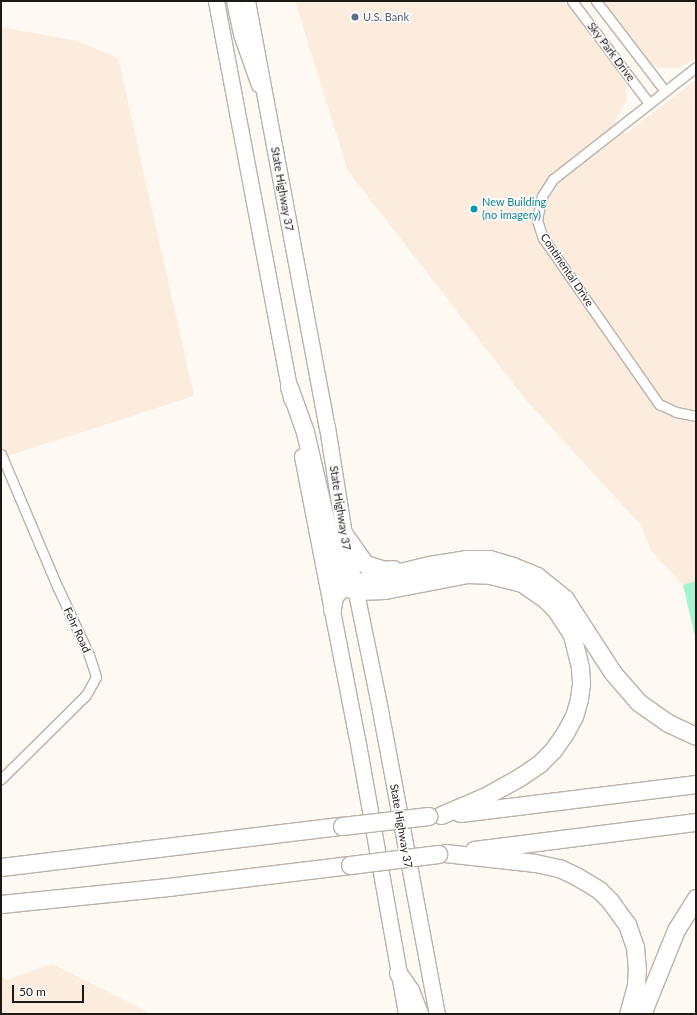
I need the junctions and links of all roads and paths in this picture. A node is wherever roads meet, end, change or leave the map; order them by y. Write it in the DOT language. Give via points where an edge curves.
graph roads {
  1 [pos="233,1"];
  2 [pos="246,1"];
  3 [pos="572,1"];
  4 [pos="596,1"];
  5 [pos="216,2"];
  6 [pos="696,67"];
  7 [pos="665,91"];
  8 [pos="649,103"];
  9 [pos="268,113"];
  10 [pos="289,386"];
  11 [pos="696,416"];
  12 [pos="1,454"];
  13 [pos="344,534"];
  14 [pos="429,565"];
  15 [pos="351,587"];
  16 [pos="332,610"];
  17 [pos="696,736"];
  18 [pos="1,779"];
  19 [pos="696,784"];
  20 [pos="434,816"];
  21 [pos="696,822"];
  22 [pos="442,854"];
  23 [pos="1,867"];
  24 [pos="696,898"];
  25 [pos="1,904"];
  26 [pos="398,973"];
  27 [pos="406,1014"];
  28 [pos="419,1014"];
  29 [pos="437,1014"];
  30 [pos="628,1014"];
  31 [pos="642,1014"];
  1 -- 9 [label="street" via="244,47"];
  2 -- 9 [label="main road, State Highway 37"];
  3 -- 8 [label="street, Sky Park Drive"];
  4 -- 7 [label="street, Sky Park Drive"];
  5 -- 10 [label="main road"];
  6 -- 7 [label="street, Continental Drive"];
  7 -- 8 [label="street, Continental Drive"];
  8 -- 11 [label="street, Continental Drive" via="553,179 542,196 537,220 543,238 659,404 676,412"];
  9 -- 13 [label="main road, State Highway 37" via="326,420"];
  10 -- 15 [label="highway" via="305,432 340,580"];
  10 -- 16 [label="main road"];
  12 -- 18 [label="street, Fehr Road" via="89,655 96,677 86,695"];
  13 -- 14 [label="highway" via="359,558 374,568 385,570"];
  13 -- 15 [label="main road, State Highway 37"];
  14 -- 15 [label="highway"];
  14 -- 17 [label="highway" via="466,559 489,559 519,568 543,580 570,604 613,673 634,698 656,716"];
  15 -- 16 [label="highway" via="334,596"];
  15 -- 20 [label="highway" via="385,590 467,574 490,575 522,583 546,600 556,610 572,635 580,668 579,699 574,716 553,750 539,764 488,795"];
  15 -- 29 [label="main road, State Highway 37" via="380,710"];
  16 -- 26 [label="main road"];
  19 -- 20 [label="highway"];
  20 -- 23 [label="highway, bridge"];
  21 -- 22 [label="highway"];
  22 -- 25 [label="highway, bridge"];
  22 -- 30 [label="highway" via="535,863 558,868 599,890 627,924 635,947 636,985"];
  24 -- 31 [label="highway" via="676,930"];
  26 -- 27 [label="main road"];
  26 -- 28 [label="highway" via="410,990"];
}
